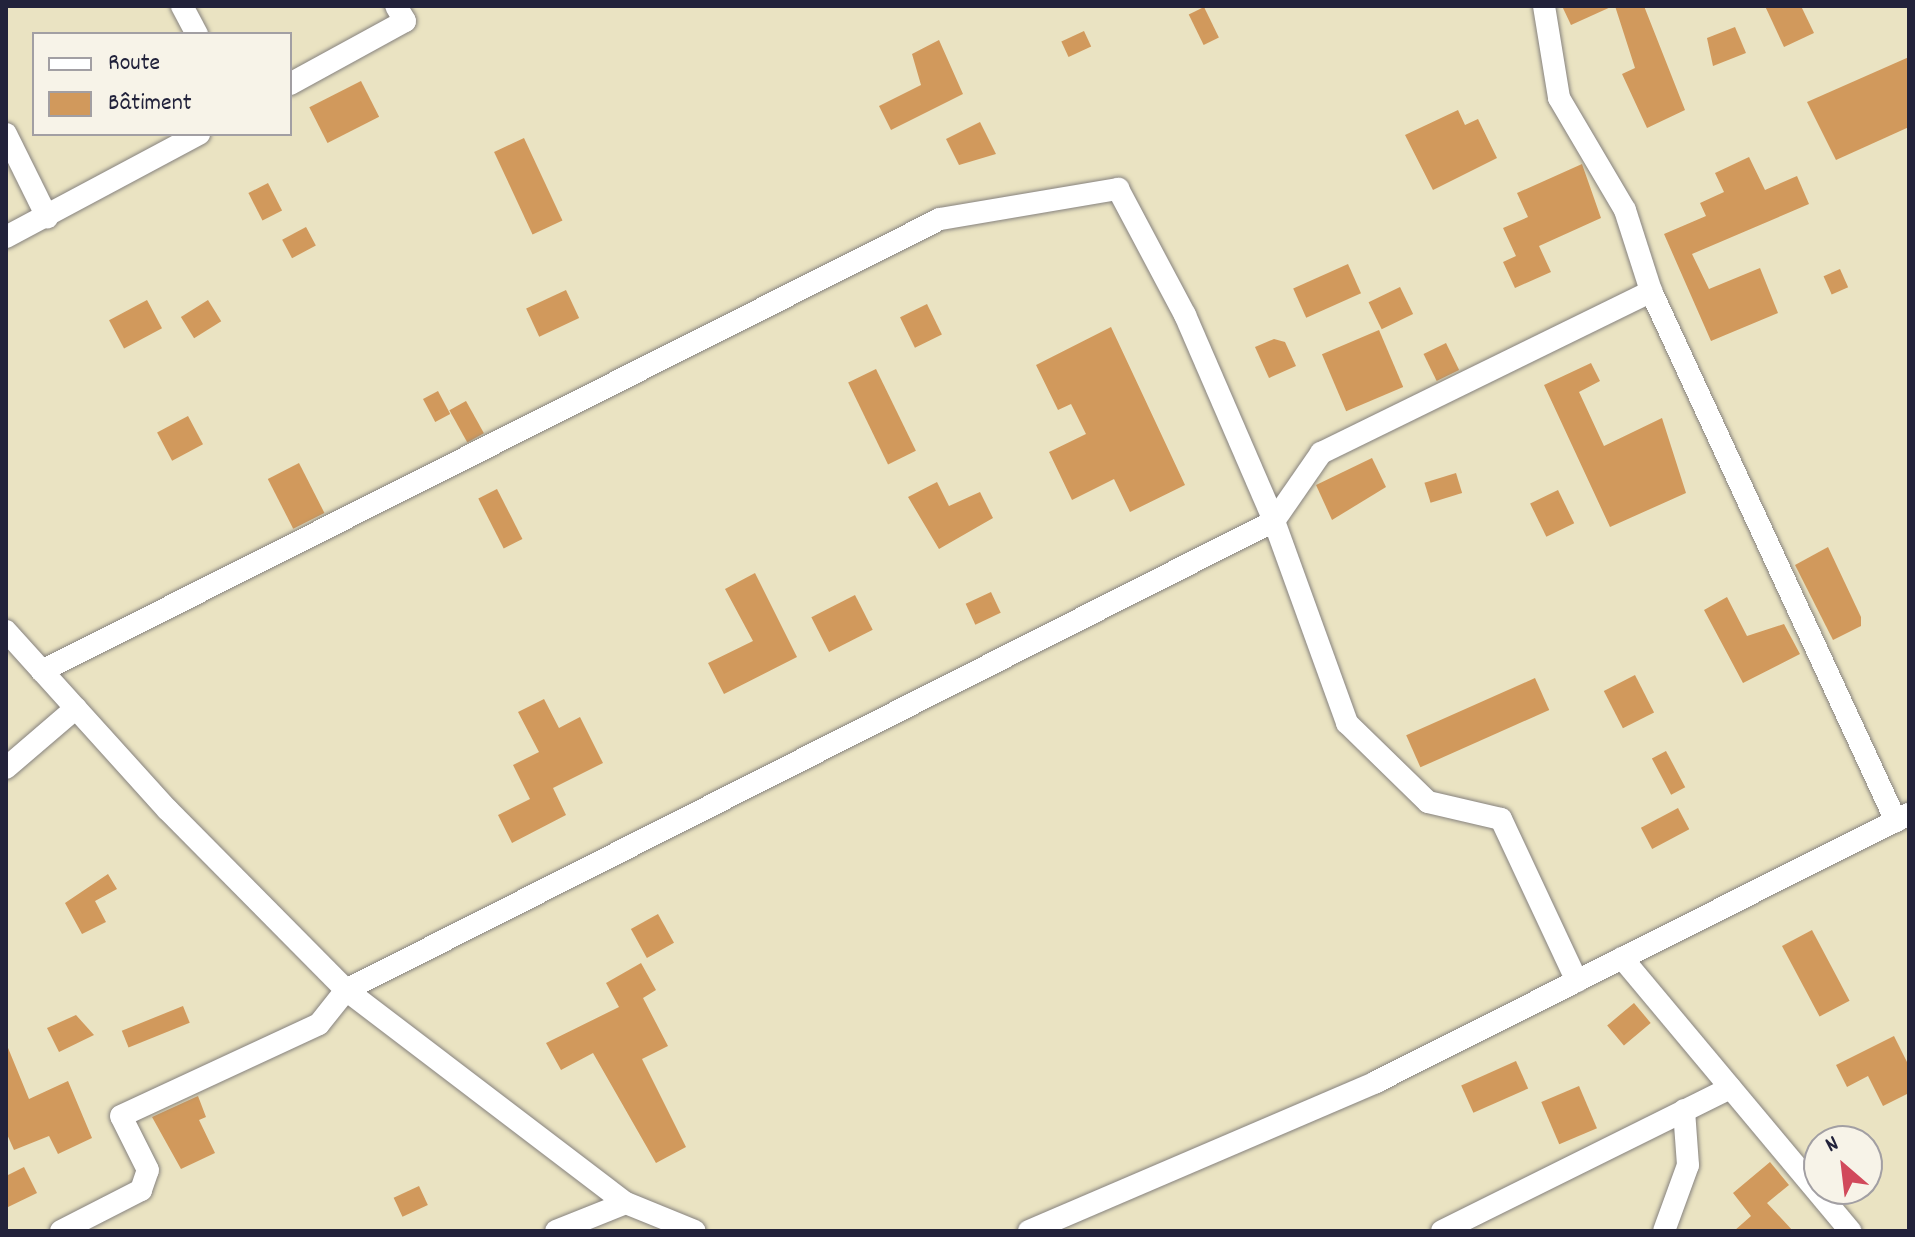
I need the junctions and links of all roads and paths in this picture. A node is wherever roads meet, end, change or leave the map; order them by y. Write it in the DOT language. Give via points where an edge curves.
graph roads {
  1 [pos="182,6"];
  2 [pos="396,6"];
  3 [pos="1544,6"];
  4 [pos="196,32"];
  5 [pos="292,83"];
  6 [pos="6,134"];
  7 [pos="195,136"];
  8 [pos="47,217"];
  9 [pos="6,237"];
  10 [pos="1651,291"];
  11 [pos="1274,521"];
  12 [pos="6,631"];
  13 [pos="42,671"];
  14 [pos="76,708"];
  15 [pos="6,768"];
  16 [pos="1902,818"];
  17 [pos="1622,958"];
  18 [pos="1577,981"];
  19 [pos="346,990"];
  20 [pos="1730,1088"];
  21 [pos="1684,1110"];
  22 [pos="626,1203"];
  23 [pos="61,1231"];
  24 [pos="556,1231"];
  25 [pos="695,1231"];
  26 [pos="1029,1231"];
  27 [pos="1442,1231"];
  28 [pos="1664,1231"];
  29 [pos="1850,1231"];
  1 -- 4 [label="street"];
  2 -- 5 [label="street" via="405,21"];
  3 -- 10 [label="street" via="1559,98 1625,210"];
  6 -- 8 [label="street"];
  7 -- 8 [label="street"];
  8 -- 9 [label="street"];
  10 -- 11 [label="street" via="1321,453"];
  10 -- 16 [label="street"];
  11 -- 13 [label="street" via="1185,315 1118,189 940,219"];
  11 -- 18 [label="street" via="1347,723 1428,802 1501,819"];
  11 -- 19 [label="street"];
  12 -- 13 [label="street"];
  13 -- 14 [label="street"];
  14 -- 15 [label="street"];
  14 -- 19 [label="street"];
  16 -- 17 [label="street"];
  17 -- 18 [label="street"];
  17 -- 20 [label="street"];
  18 -- 26 [label="street" via="1376,1082"];
  19 -- 22 [label="street"];
  19 -- 23 [label="street" via="319,1024 121,1116 148,1170 141,1190"];
  20 -- 21 [label="street"];
  20 -- 29 [label="street"];
  21 -- 27 [label="street"];
  21 -- 28 [label="street" via="1688,1165"];
  22 -- 24 [label="street"];
  22 -- 25 [label="street"];
}
